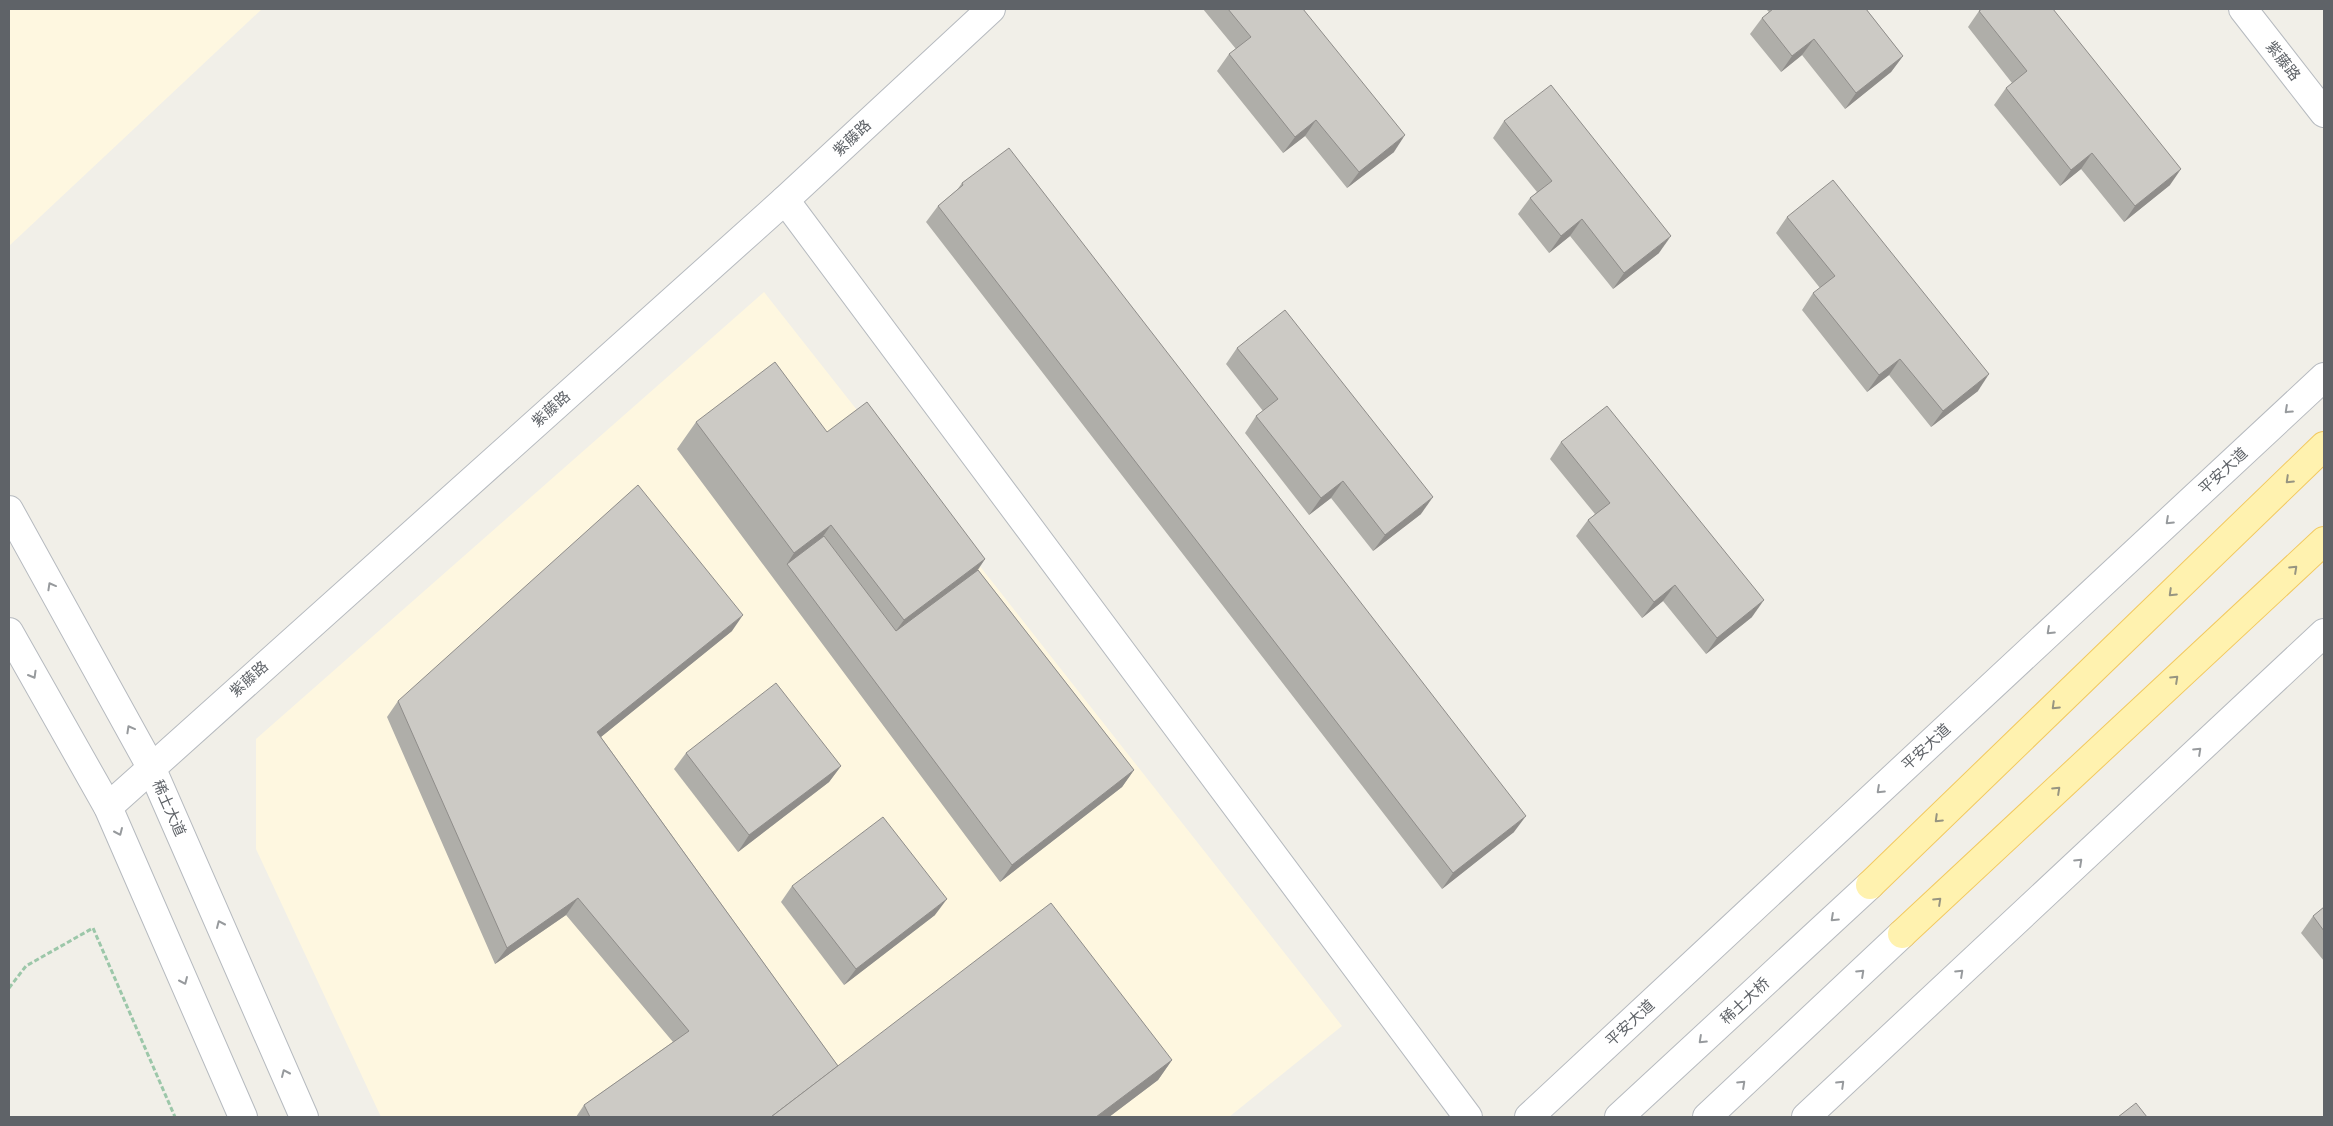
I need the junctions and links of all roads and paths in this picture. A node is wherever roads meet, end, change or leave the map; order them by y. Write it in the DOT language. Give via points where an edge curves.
graph roads {
  1 [pos="991,9"];
  2 [pos="2243,9"];
  3 [pos="2324,113"];
  4 [pos="784,200"];
  5 [pos="2324,377"];
  6 [pos="2324,446"];
  7 [pos="9,510"];
  8 [pos="2324,541"];
  9 [pos="9,632"];
  10 [pos="2324,633"];
  11 [pos="151,766"];
  12 [pos="108,807"];
  13 [pos="1870,885"];
  14 [pos="1902,934"];
  15 [pos="9,988"];
  16 [pos="175,1117"];
  17 [pos="243,1117"];
  18 [pos="304,1117"];
  19 [pos="1468,1117"];
  20 [pos="1529,1117"];
  21 [pos="1619,1117"];
  22 [pos="1706,1117"];
  23 [pos="1806,1117"];
  1 -- 4 [label="street, 紫藤路"];
  2 -- 3 [label="street, 紫藤路"];
  4 -- 11 [label="street, 紫藤路"];
  4 -- 19 [label="street"];
  5 -- 20 [label="street, 平安大道, one-way"];
  6 -- 13 [label="main road, one-way"];
  11 -- 7 [label="street, 稀土大道, one-way"];
  14 -- 8 [label="main road, one-way"];
  9 -- 12 [label="street, one-way"];
  23 -- 10 [label="street, one-way"];
  11 -- 12 [label="street, 紫藤路"];
  18 -- 11 [label="street, 稀土大道, one-way"];
  12 -- 17 [label="street, one-way"];
  13 -- 21 [label="street, 稀土大桥, one-way"];
  22 -- 14 [label="street, one-way"];
  15 -- 16 [label="path" via="26,966 93,928"];
}
